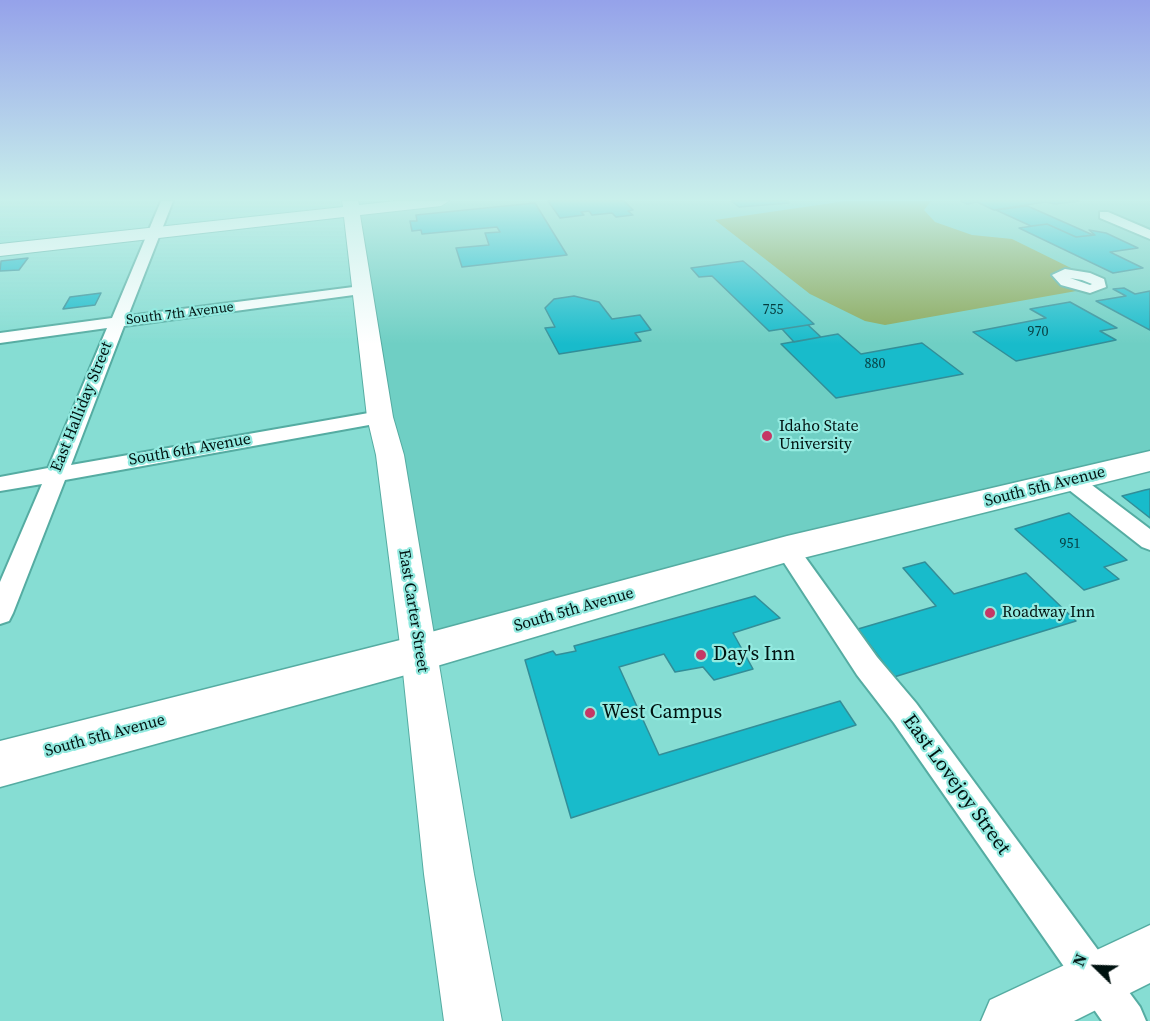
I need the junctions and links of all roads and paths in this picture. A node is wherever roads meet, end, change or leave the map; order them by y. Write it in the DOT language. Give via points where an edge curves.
graph roads {
  1 [pos="149,249"];
  2 [pos="356,249"];
  3 [pos="361,290"];
  4 [pos="117,322"];
  5 [pos="0,338"];
  6 [pos="380,417"];
  7 [pos="1150,461"];
  8 [pos="54,475"];
  9 [pos="1072,481"];
  10 [pos="0,483"];
  11 [pos="1150,541"];
  12 [pos="787,549"];
  13 [pos="0,613"];
  14 [pos="420,653"];
  15 [pos="0,764"];
  16 [pos="1150,953"];
  17 [pos="1110,1000"];
  18 [pos="473,1021"];
  19 [pos="1011,1021"];
  1 -- 4 [label="street, East Halliday Street"];
  2 -- 3 [label="street, East Carter Street"];
  3 -- 4 [label="street, South 7th Avenue"];
  3 -- 6 [label="street, East Carter Street"];
  4 -- 5 [label="street, South 7th Avenue"];
  4 -- 8 [label="street, East Halliday Street"];
  6 -- 8 [label="street, South 6th Avenue"];
  6 -- 14 [label="street, East Carter Street" via="390,455"];
  7 -- 9 [label="main road, South 5th Avenue"];
  8 -- 10 [label="street, South 6th Avenue"];
  8 -- 13 [label="street, East Halliday Street"];
  9 -- 11 [label="street"];
  9 -- 12 [label="main road, South 5th Avenue"];
  12 -- 14 [label="main road, South 5th Avenue"];
  12 -- 17 [label="street, East Lovejoy Street" via="867,666 905,713"];
  14 -- 15 [label="main road, South 5th Avenue"];
  14 -- 18 [label="street, East Carter Street"];
  16 -- 17 [label="main road"];
  17 -- 19 [label="main road"];
}
